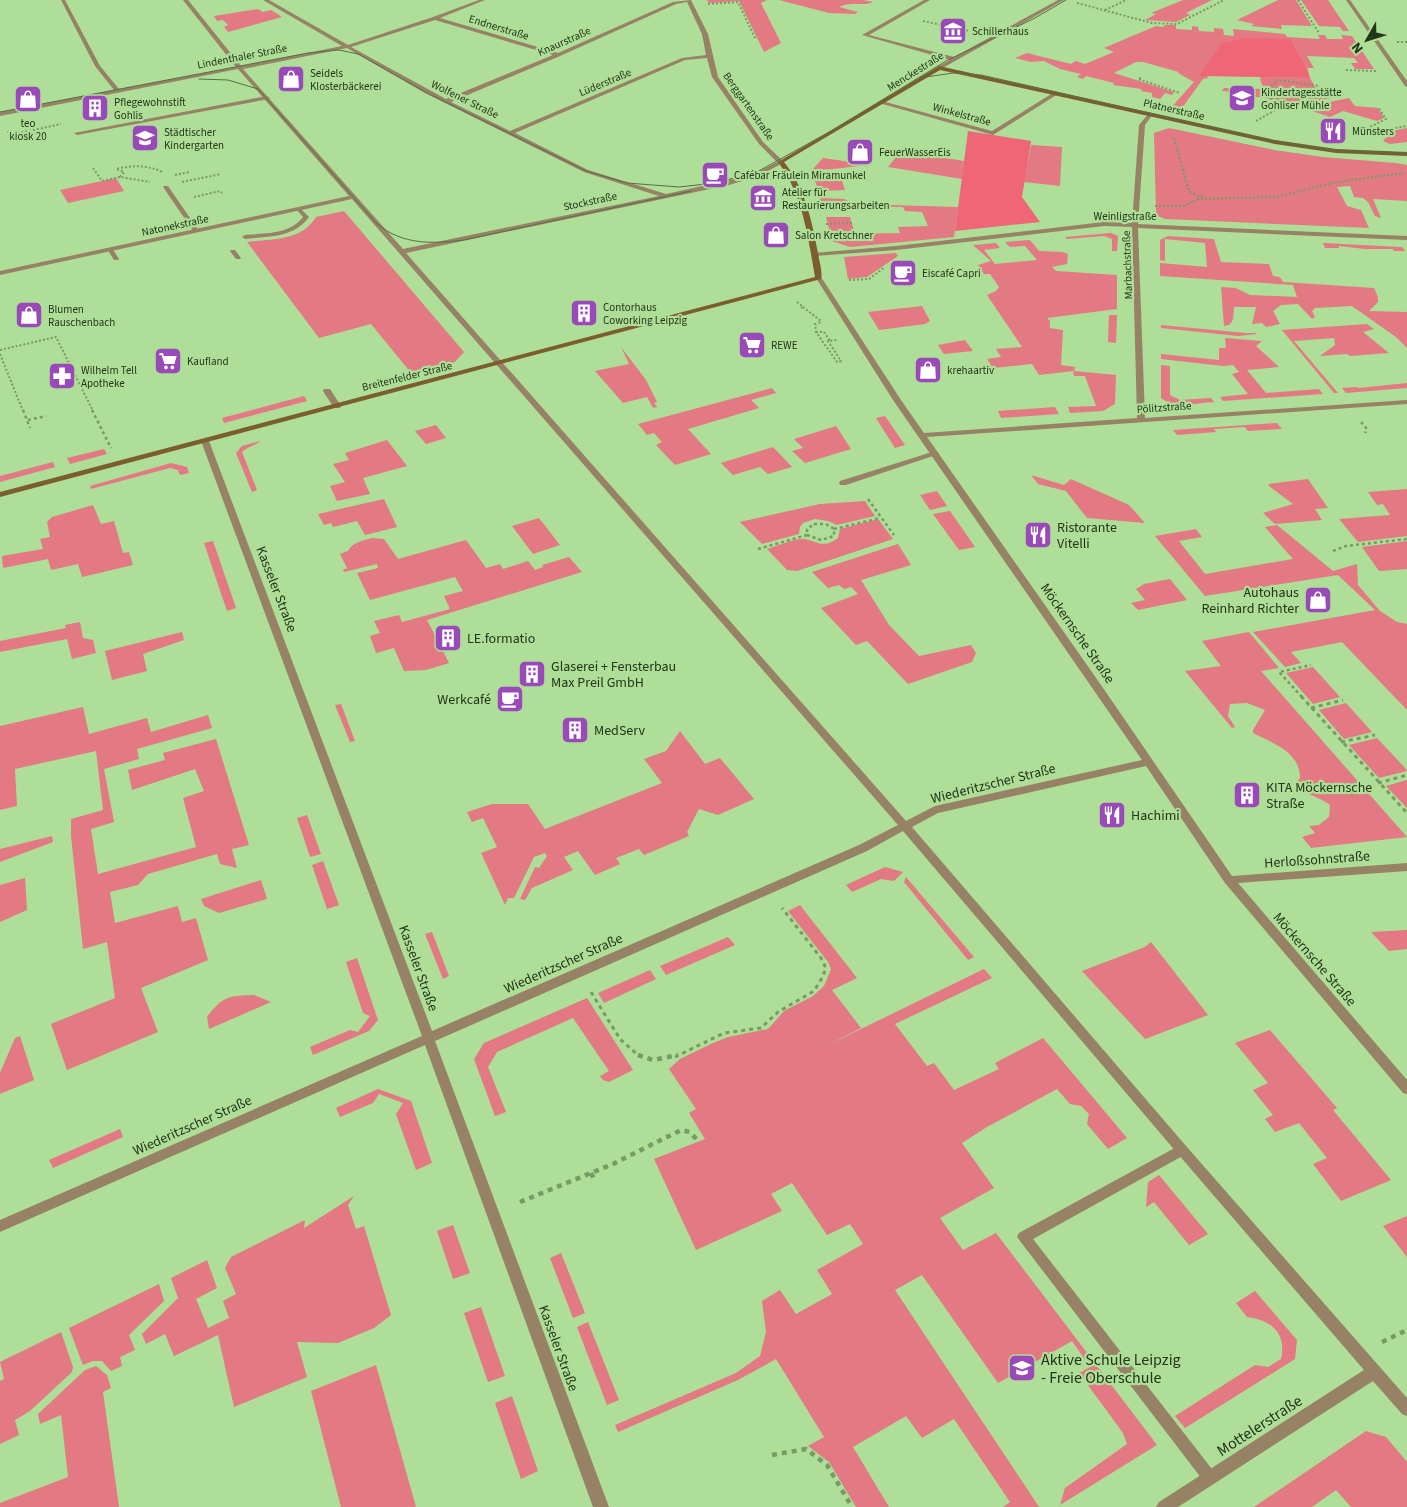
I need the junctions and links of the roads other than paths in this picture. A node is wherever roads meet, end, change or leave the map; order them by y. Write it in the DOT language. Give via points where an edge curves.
graph roads {
  1 [pos="63,0"];
  2 [pos="196,0"];
  3 [pos="266,0"];
  4 [pos="483,0"];
  5 [pos="689,0"];
  6 [pos="928,0"];
  7 [pos="1062,0"];
  8 [pos="1348,0"];
  9 [pos="186,1"];
  10 [pos="435,18"];
  11 [pos="346,47"];
  12 [pos="558,55"];
  13 [pos="709,56"];
  14 [pos="954,59"];
  15 [pos="239,67"];
  16 [pos="939,68"];
  17 [pos="1407,85"];
  18 [pos="118,91"];
  19 [pos="1056,93"];
  20 [pos="267,98"];
  21 [pos="447,101"];
  22 [pos="882,103"];
  23 [pos="0,114"];
  24 [pos="1150,114"];
  25 [pos="511,133"];
  26 [pos="77,134"];
  27 [pos="1407,154"];
  28 [pos="782,162"];
  29 [pos="165,186"];
  30 [pos="664,195"];
  31 [pos="353,197"];
  32 [pos="299,209"];
  33 [pos="1136,225"];
  34 [pos="196,231"];
  35 [pos="245,238"];
  36 [pos="1407,238"];
  37 [pos="110,249"];
  38 [pos="233,251"];
  39 [pos="400,252"];
  40 [pos="814,254"];
  41 [pos="238,258"];
  42 [pos="116,259"];
  43 [pos="0,273"];
  44 [pos="819,278"];
  45 [pos="498,364"];
  46 [pos="327,390"];
  47 [pos="1407,402"];
  48 [pos="337,406"];
  49 [pos="1141,419"];
  50 [pos="922,435"];
  51 [pos="205,441"];
  52 [pos="935,454"];
  53 [pos="843,483"];
  54 [pos="0,496"];
  55 [pos="1148,762"];
  56 [pos="905,826"];
  57 [pos="1407,867"];
  58 [pos="1229,880"];
  59 [pos="428,1037"];
  60 [pos="1407,1088"];
  61 [pos="1182,1150"];
  62 [pos="0,1226"];
  63 [pos="1374,1372"];
  64 [pos="1407,1409"];
  65 [pos="1210,1478"];
  66 [pos="601,1507"];
  67 [pos="1164,1507"];
  1 -- 18 [label="street" via="98,66"];
  2 -- 9 [label="street"];
  3 -- 11 [label="street, Wolfener Straße"];
  4 -- 10 [label="street, Lindenthaler Straße"];
  5 -- 12 [label="street, Knaurstraße" via="675,3"];
  5 -- 13 [label="street, Berggartenstraße" via="705,34"];
  6 -- 14 [label="street" via="865,35"];
  7 -- 14 [label="street, Menckestraße"];
  8 -- 17 [label="street"];
  9 -- 15 [label="street"];
  10 -- 11 [label="street, Lindenthaler Straße"];
  10 -- 12 [label="street, Endnerstraße"];
  11 -- 15 [label="street, Lindenthaler Straße"];
  11 -- 21 [label="street, Wolfener Straße"];
  12 -- 21 [label="street, Knaurstraße"];
  13 -- 25 [label="street, Lüderstraße" via="684,59"];
  13 -- 28 [label="street, Berggartenstraße" via="716,77 761,142"];
  14 -- 16 [label="street, Menckestraße"];
  15 -- 18 [label="street, Lindenthaler Straße"];
  15 -- 20 [label="street"];
  16 -- 19 [label="main road, Platnerstraße"];
  16 -- 22 [label="main road, Menckestraße"];
  18 -- 23 [label="street, Lindenthaler Straße"];
  19 -- 22 [label="street, Winkelstraße" via="993,133"];
  19 -- 24 [label="main road, Platnerstraße"];
  20 -- 26 [label="street"];
  20 -- 31 [label="street"];
  21 -- 25 [label="street, Wolfener Straße"];
  22 -- 28 [label="main road, Menckestraße"];
  24 -- 27 [label="main road, Platnerstraße" via="1292,146"];
  24 -- 33 [label="street, Marbachstraße" via="1142,125"];
  25 -- 30 [label="street, Wolfener Straße" via="586,171"];
  28 -- 30 [label="street, Stockstraße" via="754,176"];
  28 -- 40 [label="main road, Möckernsche Straße" via="800,196"];
  29 -- 34 [label="street"];
  30 -- 39 [label="street, Stockstraße"];
  31 -- 32 [label="street, Natonekstraße"];
  31 -- 39 [label="street"];
  32 -- 34 [label="street, Natonekstraße"];
  32 -- 35 [label="street" via="306,217 294,229"];
  33 -- 36 [label="street, Weinligstraße"];
  33 -- 40 [label="street, Weinligstraße" via="1104,224"];
  33 -- 49 [label="street, Marbachstraße"];
  34 -- 37 [label="street, Natonekstraße"];
  37 -- 42 [label="street"];
  37 -- 43 [label="street, Natonekstraße"];
  38 -- 41 [label="street"];
  39 -- 45 [label="street"];
  40 -- 44 [label="main road, Möckernsche Straße"];
  44 -- 45 [label="main road, Breitenfelder Straße"];
  44 -- 50 [label="street, Möckernsche Straße"];
  45 -- 48 [label="main road, Breitenfelder Straße"];
  45 -- 56 [label="street"];
  46 -- 48 [label="street"];
  47 -- 49 [label="street, Pölitzstraße"];
  48 -- 51 [label="main road, Breitenfelder Straße"];
  49 -- 50 [label="street, Pölitzstraße"];
  50 -- 52 [label="street, Möckernsche Straße"];
  51 -- 54 [label="main road, Breitenfelder Straße"];
  51 -- 59 [label="street, Kasseler Straße"];
  52 -- 53 [label="street"];
  52 -- 55 [label="street, Möckernsche Straße"];
  55 -- 56 [label="street, Wiederitzscher Straße" via="935,810"];
  55 -- 58 [label="street, Möckernsche Straße"];
  56 -- 59 [label="street, Wiederitzscher Straße" via="863,848"];
  56 -- 61 [label="street"];
  57 -- 58 [label="street, Herloßsohnstraße"];
  58 -- 60 [label="street, Möckernsche Straße"];
  59 -- 62 [label="street, Wiederitzscher Straße"];
  59 -- 66 [label="street, Kasseler Straße"];
  61 -- 63 [label="street"];
  61 -- 65 [label="street" via="1024,1237"];
  63 -- 64 [label="street"];
  63 -- 65 [label="street, Mottelerstraße"];
  65 -- 67 [label="street, Mottelerstraße"];
}
